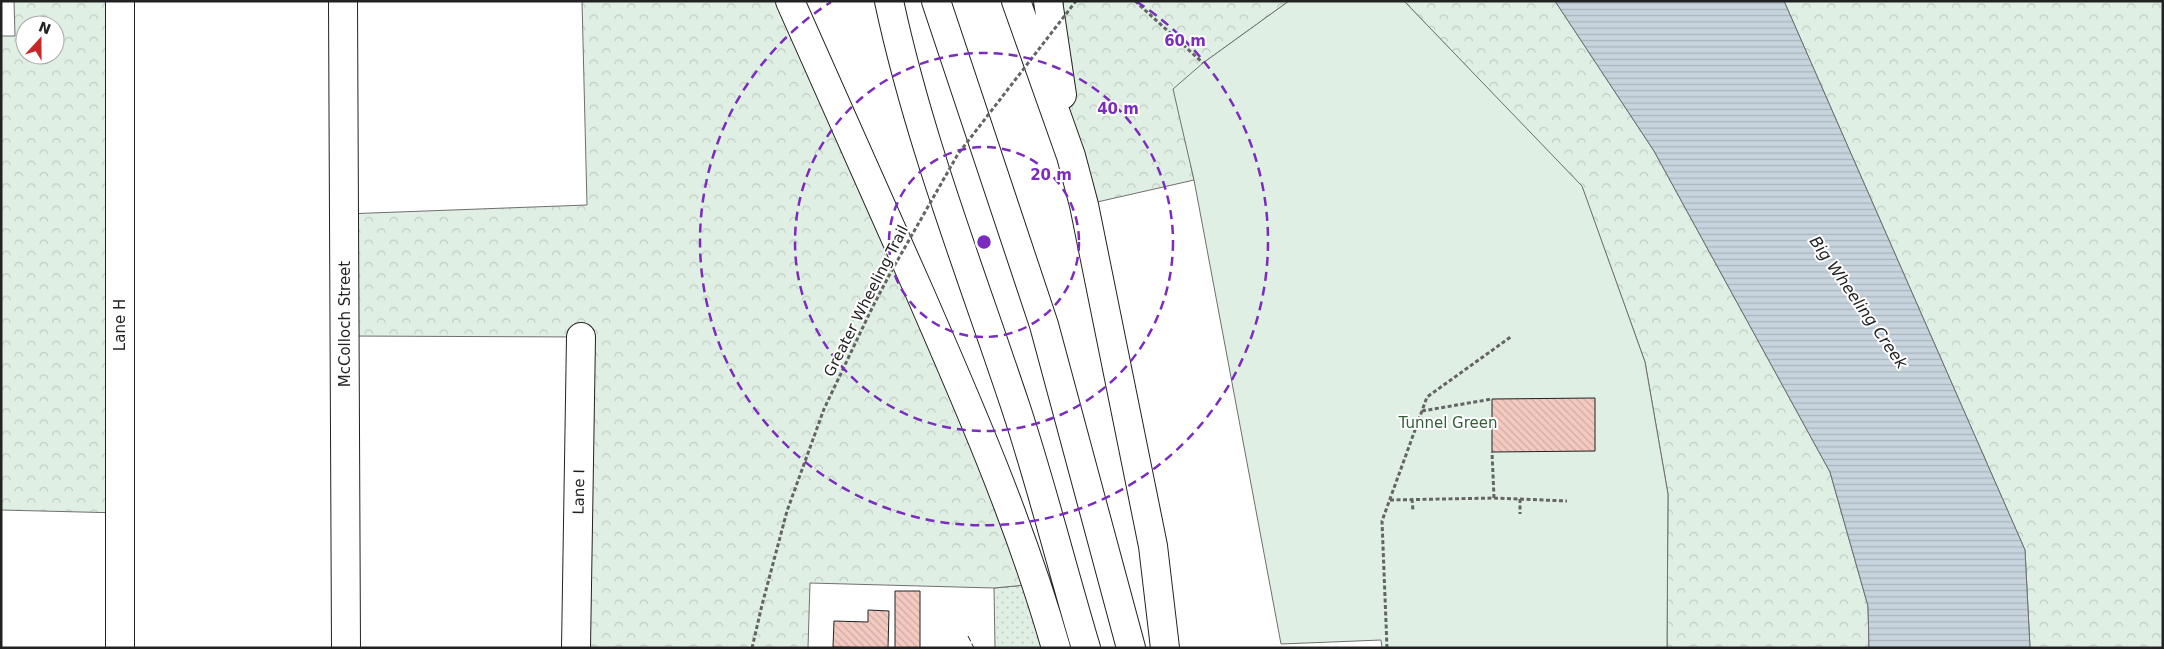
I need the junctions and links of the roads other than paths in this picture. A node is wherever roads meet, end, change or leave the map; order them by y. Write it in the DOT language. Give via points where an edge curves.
graph roads {
  1 [pos="120,1"];
  2 [pos="343,1"];
  3 [pos="790,1"];
  4 [pos="889,1"];
  5 [pos="936,1"];
  6 [pos="1016,1"];
  7 [pos="1048,1"];
  8 [pos="1071,156"];
  9 [pos="581,337"];
  10 [pos="120,648"];
  11 [pos="346,648"];
  12 [pos="576,648"];
  13 [pos="1056,648"];
  14 [pos="1086,648"];
  15 [pos="1131,648"];
  16 [pos="1165,648"];
  1 -- 10 [label="main road, Lane H"];
  2 -- 11 [label="main road, McColloch Street"];
  3 -- 13 [label="main road" via="953,369 1013,517"];
  4 -- 14 [label="main road" via="921,130 1016,410"];
  5 -- 15 [label="main road" via="1044,325"];
  6 -- 8 [label="main road"];
  7 -- 8 [label="main road"];
  8 -- 16 [label="main road" via="1084,205 1153,546"];
  9 -- 12 [label="main road, Lane I"];
}
